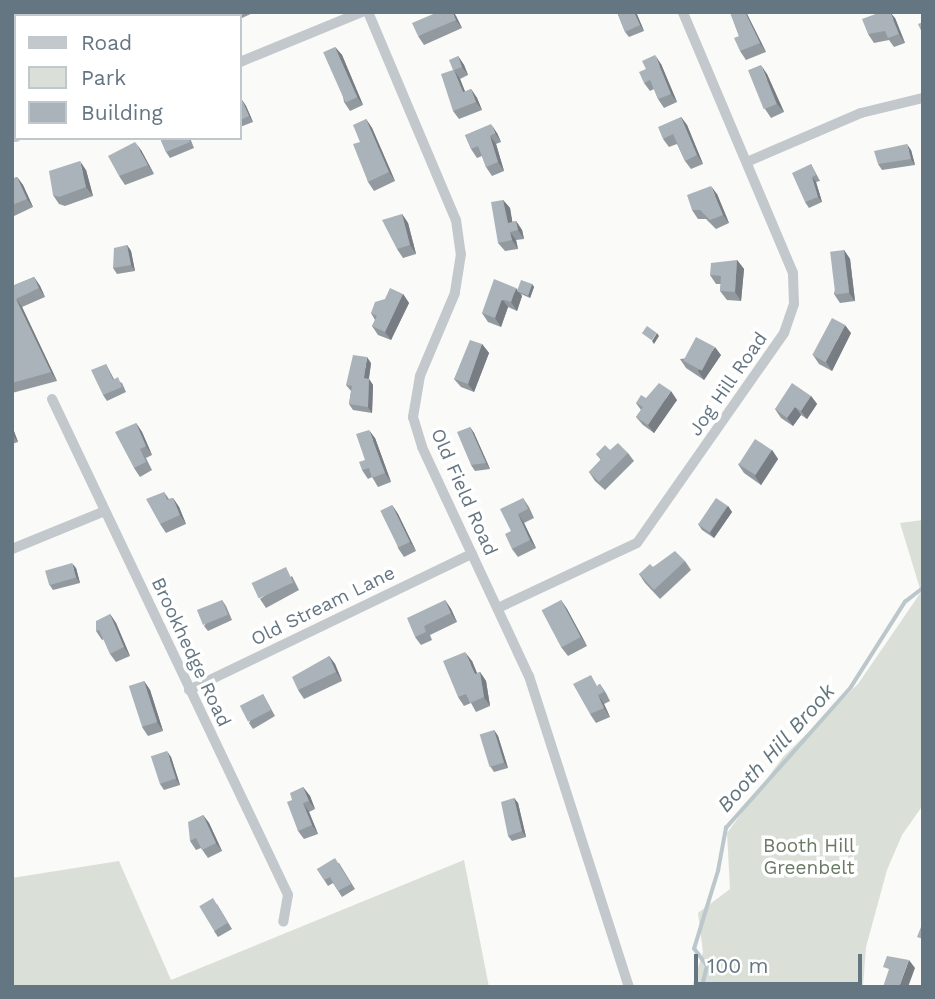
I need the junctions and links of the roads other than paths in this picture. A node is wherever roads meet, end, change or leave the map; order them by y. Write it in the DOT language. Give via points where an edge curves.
graph roads {
  1 [pos="362,12"];
  2 [pos="368,12"];
  3 [pos="683,12"];
  4 [pos="242,61"];
  5 [pos="923,98"];
  6 [pos="749,161"];
  7 [pos="52,398"];
  8 [pos="105,512"];
  9 [pos="12,549"];
  10 [pos="472,554"];
  11 [pos="498,608"];
  12 [pos="189,690"];
  13 [pos="283,922"];
  14 [pos="628,987"];
  1 -- 4 [label="street"];
  2 -- 10 [label="street, Old Field Road" via="456,220 461,254 455,293 420,376 414,417 422,447"];
  3 -- 6 [label="street, Jog Hill Road"];
  5 -- 6 [label="street" via="861,113"];
  6 -- 11 [label="street, Jog Hill Road" via="793,273 794,304 785,333 637,543"];
  7 -- 8 [label="street, Brookhedge Road"];
  8 -- 9 [label="street"];
  8 -- 12 [label="street, Brookhedge Road"];
  10 -- 11 [label="street, Old Field Road"];
  10 -- 12 [label="street, Old Stream Lane"];
  11 -- 14 [label="street, Old Field Road" via="529,676"];
  12 -- 13 [label="street, Brookhedge Road" via="288,895"];
}
